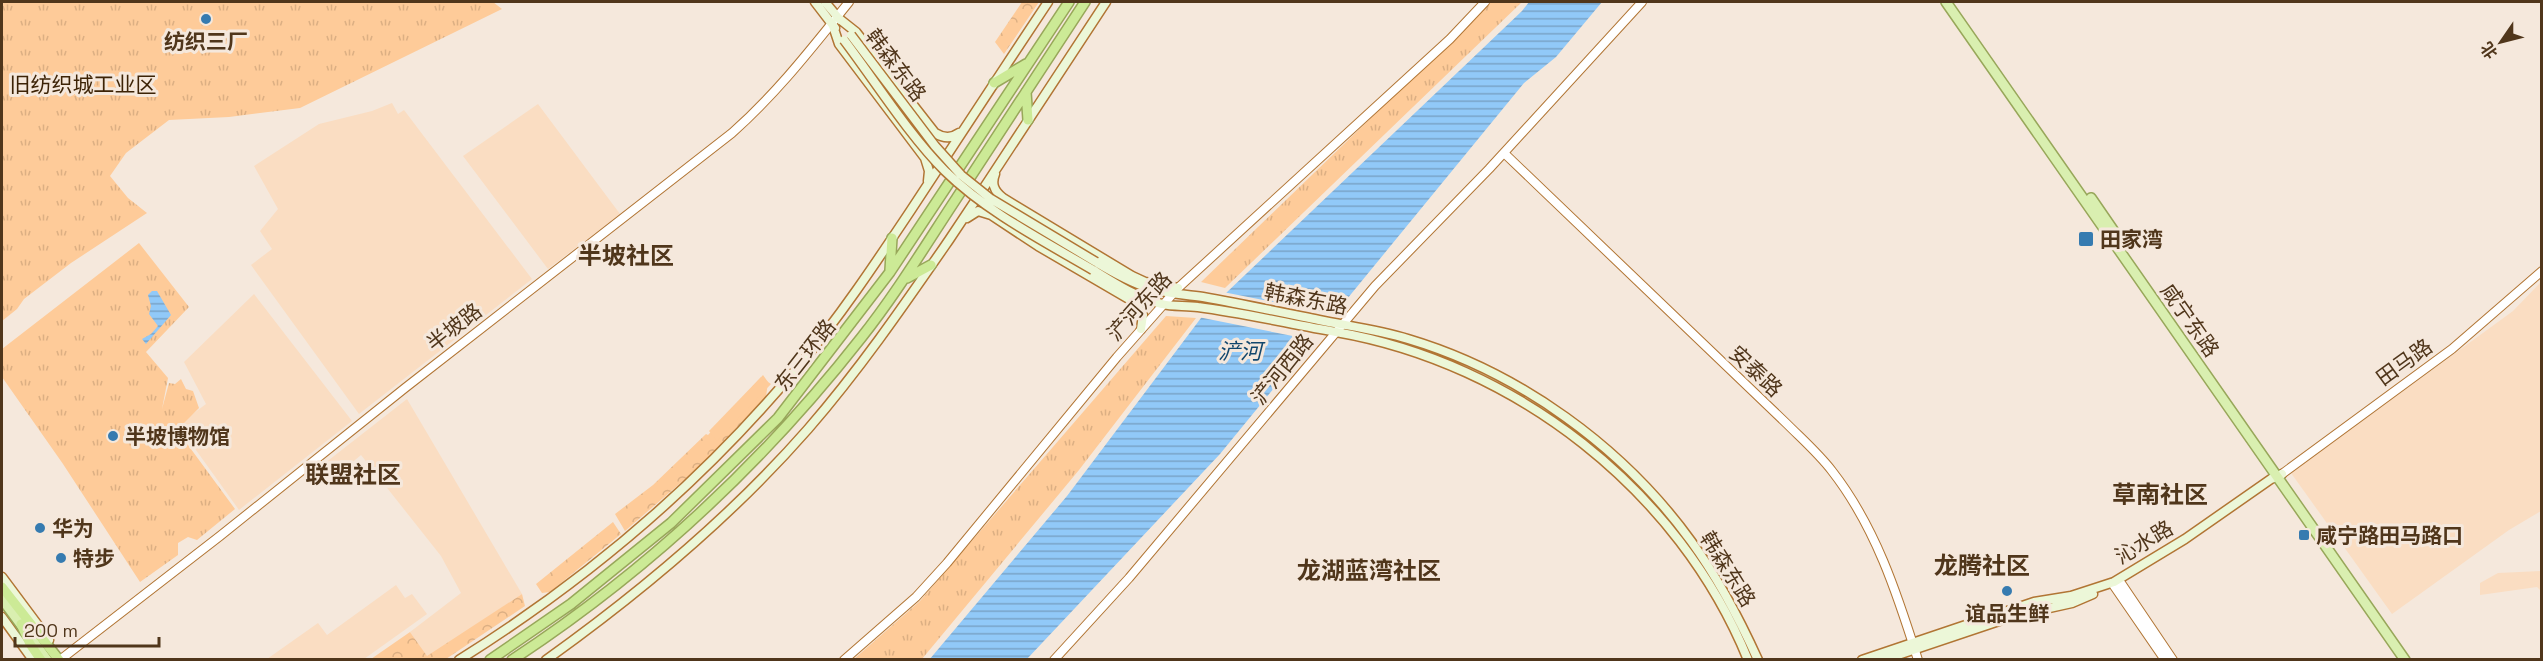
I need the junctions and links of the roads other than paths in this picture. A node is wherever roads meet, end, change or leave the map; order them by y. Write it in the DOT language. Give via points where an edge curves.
graph roads {
  1 [pos="815,2"];
  2 [pos="825,2"];
  3 [pos="849,2"];
  4 [pos="1048,2"];
  5 [pos="1069,2"];
  6 [pos="1085,2"];
  7 [pos="1106,2"];
  8 [pos="1485,2"];
  9 [pos="1642,2"];
  10 [pos="1946,2"];
  11 [pos="1953,2"];
  12 [pos="834,20"];
  13 [pos="1028,63"];
  14 [pos="994,83"];
  15 [pos="1026,92"];
  16 [pos="1028,120"];
  17 [pos="962,132"];
  18 [pos="1504,153"];
  19 [pos="999,165"];
  20 [pos="928,183"];
  21 [pos="956,229"];
  22 [pos="892,238"];
  23 [pos="931,265"];
  24 [pos="1095,266"];
  25 [pos="2541,271"];
  26 [pos="890,272"];
  27 [pos="905,279"];
  28 [pos="1104,284"];
  29 [pos="1116,284"];
  30 [pos="1176,291"];
  31 [pos="1125,297"];
  32 [pos="1163,304"];
  33 [pos="1337,326"];
  34 [pos="1141,329"];
  35 [pos="2245,430"];
  36 [pos="2248,446"];
  37 [pos="2279,476"];
  38 [pos="2,577"];
  39 [pos="2117,585"];
  40 [pos="2,589"];
  41 [pos="2,599"];
  42 [pos="2,617"];
  43 [pos="21,624"];
  44 [pos="550,635"];
  45 [pos="2154,638"];
  46 [pos="1913,645"];
  47 [pos="59,659"];
  48 [pos="33,660"];
  49 [pos="41,660"];
  50 [pos="47,660"];
  51 [pos="459,660"];
  52 [pos="490,660"];
  53 [pos="512,660"];
  54 [pos="523,660"];
  55 [pos="546,660"];
  56 [pos="844,660"];
  57 [pos="1054,660"];
  58 [pos="1746,660"];
  59 [pos="1759,660"];
  60 [pos="1862,660"];
  61 [pos="1884,660"];
  62 [pos="1918,660"];
  63 [pos="2165,660"];
  64 [pos="2173,660"];
  65 [pos="2405,660"];
  66 [pos="2411,660"];
  1 -- 12 [label="main road, 韩森东路"];
  2 -- 12 [label="main road, 韩森东路"];
  3 -- 12 [label="street, 半坡路"];
  4 -- 14 [label="main road"];
  5 -- 13 [label="highway, 东三环路"];
  6 -- 15 [label="highway, 东三环路"];
  7 -- 16 [label="main road"];
  8 -- 30 [label="street, 浐河东路" via="1450,39"];
  9 -- 18 [label="street, 浐河西路"];
  10 -- 35 [label="main road, 咸宁东路"];
  11 -- 37 [label="main road, 咸宁东路"];
  12 -- 17 [label="main road" via="856,32 935,134 948,138"];
  12 -- 20 [label="main road" via="838,44 925,158"];
  12 -- 24 [label="main road, 韩森东路, bridge" via="945,171 1004,217"];
  12 -- 47 [label="street, 半坡路" via="792,74 732,133 220,537"];
  13 -- 14 [label="highway"];
  13 -- 26 [label="highway, 东三环路"];
  14 -- 17 [label="main road"];
  15 -- 16 [label="highway"];
  15 -- 27 [label="highway, 东三环路"];
  16 -- 19 [label="main road"];
  17 -- 20 [label="main road"];
  18 -- 33 [label="street, 浐河西路"];
  18 -- 46 [label="street, 安泰路" via="1831,470 1865,520 1886,566"];
  19 -- 21 [label="main road"];
  19 -- 30 [label="main road" via="993,182 997,194 1132,276"];
  20 -- 22 [label="main road"];
  21 -- 23 [label="main road"];
  21 -- 28 [label="main road" via="975,212 983,212"];
  22 -- 26 [label="highway"];
  22 -- 51 [label="main road" via="796,369 716,456 594,564"];
  23 -- 27 [label="highway"];
  23 -- 55 [label="main road" via="879,342 772,468 667,567"];
  24 -- 29 [label="main road, 韩森东路"];
  24 -- 30 [label="main road, 韩森东路" via="1152,289"];
  25 -- 37 [label="street, 田马路" via="2452,349"];
  26 -- 52 [label="highway, 东三环路" via="802,390 726,471 606,577"];
  27 -- 44 [label="highway, 东三环路" via="861,339 752,464 651,557"];
  28 -- 29 [label="street"];
  28 -- 31 [label="main road"];
  29 -- 31 [label="street"];
  29 -- 32 [label="main road, 韩森东路"];
  30 -- 32 [label="street, 浐河东路"];
  30 -- 33 [label="main road, 韩森东路"];
  31 -- 34 [label="main road" via="1140,309"];
  32 -- 33 [label="main road, 韩森东路" via="1324,330"];
  32 -- 34 [label="street, 浐河东路"];
  33 -- 57 [label="street, 浐河西路" via="1215,478"];
  33 -- 58 [label="main road, 韩森东路" via="1473,375 1516,398 1589,449 1674,534 1718,598"];
  33 -- 59 [label="main road, 韩森东路" via="1407,338 1474,365 1521,389 1587,434 1649,492 1691,541 1725,594"];
  34 -- 56 [label="street, 浐河东路" via="947,563 916,597"];
  35 -- 36 [label="main road"];
  35 -- 37 [label="main road, 咸宁东路"];
  37 -- 39 [label="main road, 沁水路" via="2187,543"];
  37 -- 46 [label="main road, 沁水路" via="2114,582 2071,596 2034,602"];
  37 -- 65 [label="main road, 咸宁东路"];
  37 -- 66 [label="main road, 咸宁东路"];
  38 -- 47 [label="main road"];
  39 -- 45 [label="street"];
  39 -- 46 [label="main road, 沁水路" via="2072,603"];
  40 -- 47 [label="highway"];
  41 -- 43 [label="main road"];
  42 -- 48 [label="main road"];
  43 -- 49 [label="highway"];
  43 -- 50 [label="main road"];
  44 -- 53 [label="highway, 东三环路"];
  44 -- 54 [label="highway"];
  45 -- 63 [label="street"];
  45 -- 64 [label="street"];
  46 -- 60 [label="main road, 沁水路"];
  46 -- 61 [label="main road, 沁水路"];
  46 -- 62 [label="street, 安泰路"];
}
